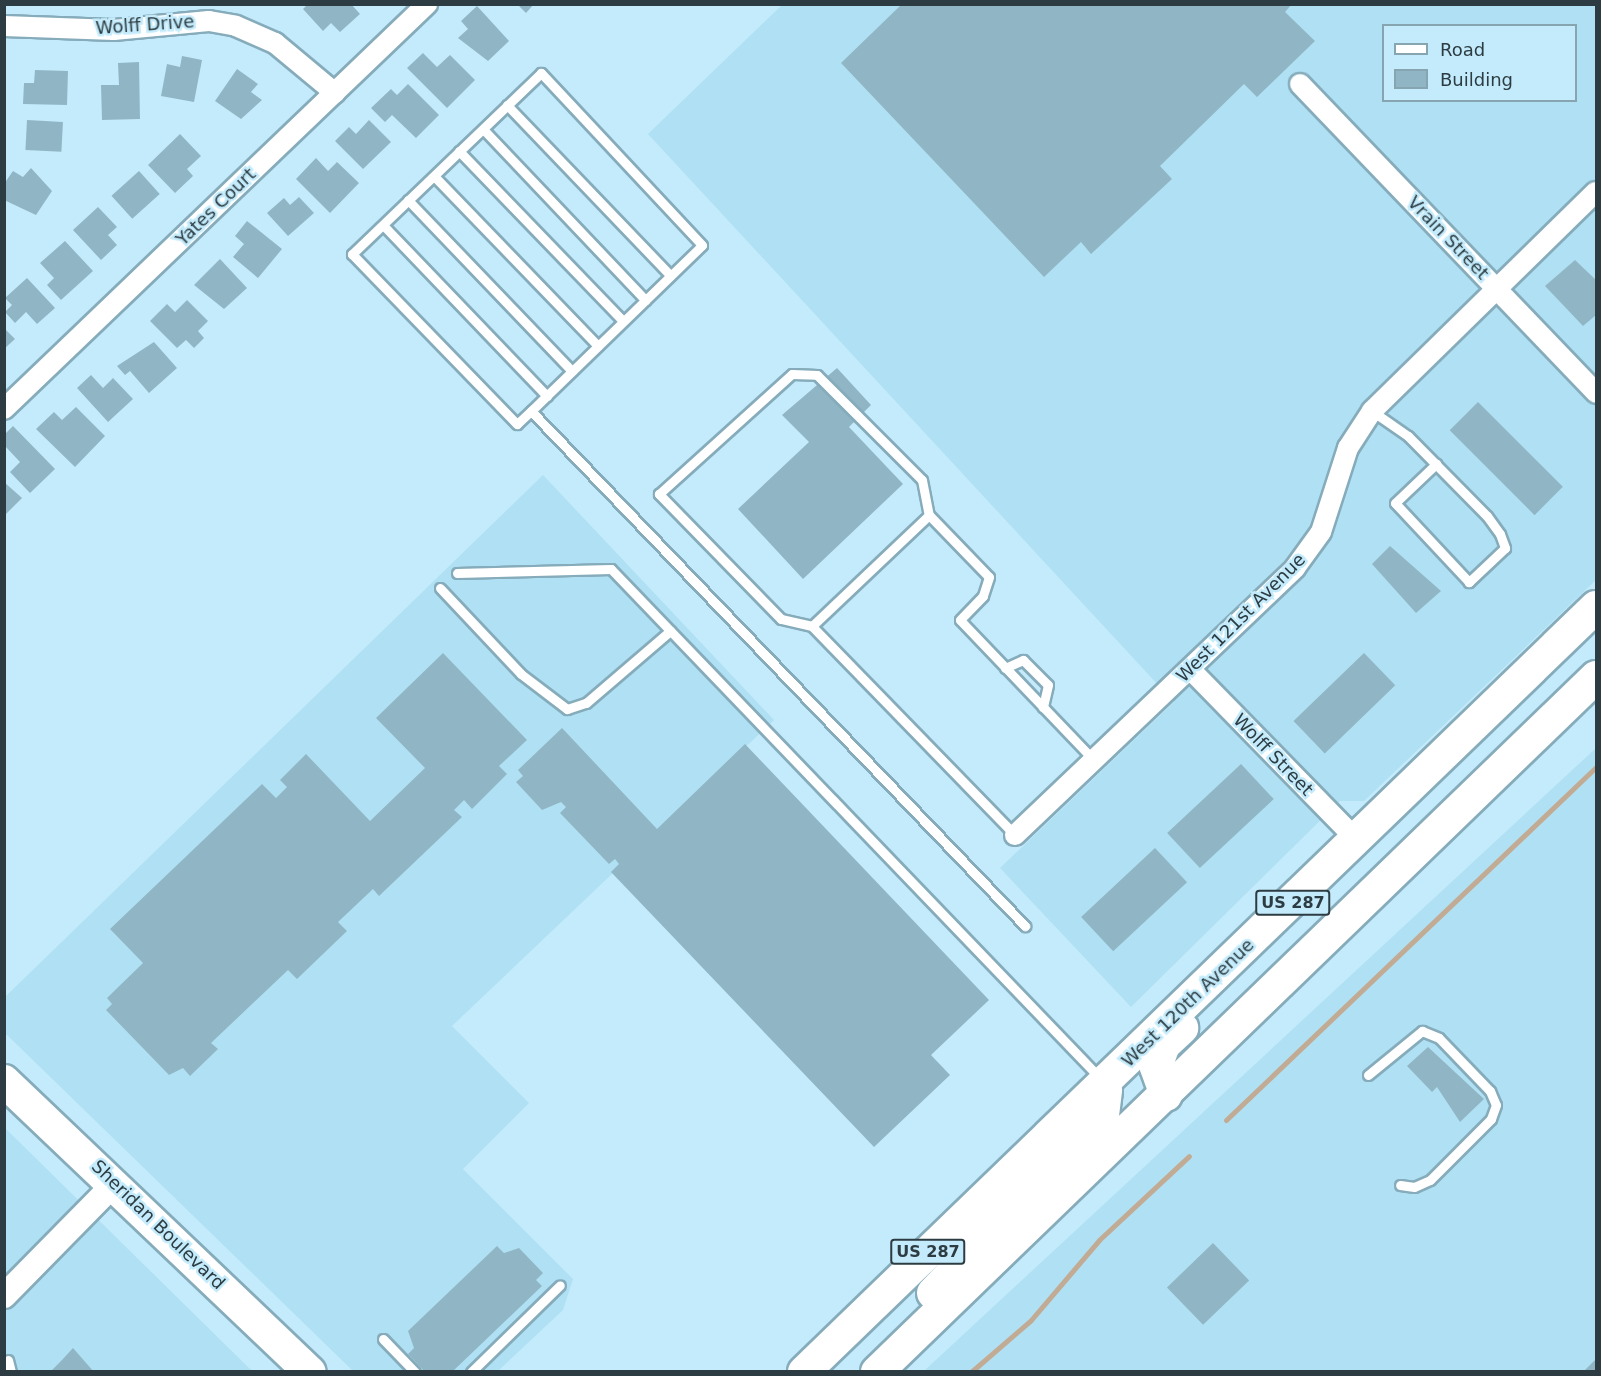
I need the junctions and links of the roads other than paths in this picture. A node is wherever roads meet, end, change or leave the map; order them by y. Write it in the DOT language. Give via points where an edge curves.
graph roads {
  1 [pos="427,4"];
  2 [pos="4,26"];
  3 [pos="1300,84"];
  4 [pos="335,93"];
  5 [pos="507,105"];
  6 [pos="483,129"];
  7 [pos="459,151"];
  8 [pos="434,176"];
  9 [pos="1596,192"];
  10 [pos="408,200"];
  11 [pos="383,225"];
  12 [pos="670,275"];
  13 [pos="1497,288"];
  14 [pos="645,300"];
  15 [pos="623,321"];
  16 [pos="598,346"];
  17 [pos="572,371"];
  18 [pos="1596,393"];
  19 [pos="547,396"];
  20 [pos="4,410"];
  21 [pos="531,411"];
  22 [pos="1372,411"];
  23 [pos="1436,464"];
  24 [pos="929,515"];
  25 [pos="457,573"];
  26 [pos="440,588"];
  27 [pos="1596,607"];
  28 [pos="812,626"];
  29 [pos="670,631"];
  30 [pos="1005,668"];
  31 [pos="1190,669"];
  32 [pos="1596,677"];
  33 [pos="1043,707"];
  34 [pos="1094,760"];
  35 [pos="1015,835"];
  36 [pos="1354,844"];
  37 [pos="1025,926"];
  38 [pos="1368,1075"];
  39 [pos="4,1081"];
  40 [pos="1105,1083"];
  41 [pos="1166,1095"];
  42 [pos="114,1183"];
  43 [pos="1400,1185"];
  44 [pos="560,1285"];
  45 [pos="4,1296"];
  46 [pos="383,1339"];
  47 [pos="8,1360"];
  48 [pos="11,1371"];
  49 [pos="310,1371"];
  50 [pos="415,1371"];
  51 [pos="471,1371"];
  52 [pos="804,1371"];
  53 [pos="877,1371"];
  1 -- 4 [label="street, Yates Court"];
  2 -- 4 [label="street, Wolff Drive" via="114,30 198,21 236,26 275,43"];
  3 -- 13 [label="street, Vrain Street"];
  4 -- 20 [label="street, Yates Court"];
  5 -- 6 [label="lane"];
  5 -- 12 [label="lane"];
  5 -- 12 [label="lane" via="541,73 702,245"];
  6 -- 7 [label="lane"];
  6 -- 14 [label="lane"];
  7 -- 8 [label="lane"];
  7 -- 15 [label="lane"];
  8 -- 10 [label="lane"];
  8 -- 16 [label="lane"];
  9 -- 13 [label="street, West 121st Avenue"];
  10 -- 11 [label="lane"];
  10 -- 17 [label="lane"];
  11 -- 19 [label="lane"];
  11 -- 21 [label="lane" via="352,254 517,424"];
  12 -- 14 [label="lane"];
  13 -- 18 [label="street, Vrain Street"];
  13 -- 22 [label="street, West 121st Avenue"];
  14 -- 15 [label="lane"];
  15 -- 16 [label="lane"];
  16 -- 17 [label="lane"];
  17 -- 19 [label="lane"];
  19 -- 21 [label="lane"];
  21 -- 37 [label="lane"];
  22 -- 23 [label="lane"];
  22 -- 31 [label="street, West 121st Avenue" via="1350,443 1328,517 1312,547"];
  23 -- 23 [label="lane" via="1487,516 1505,548 1469,582 1395,502"];
  24 -- 28 [label="lane"];
  24 -- 28 [label="lane" via="922,480 818,375 792,374 660,494 781,619"];
  24 -- 30 [label="lane" via="989,576 983,596 960,620"];
  25 -- 29 [label="lane" via="611,569"];
  26 -- 29 [label="lane" via="521,674 567,709 586,703"];
  27 -- 36 [label="main road, West 120th Avenue / US 287"];
  28 -- 35 [label="lane"];
  29 -- 40 [label="lane"];
  30 -- 33 [label="lane"];
  30 -- 33 [label="lane" via="1023,660 1048,685"];
  31 -- 34 [label="street, West 121st Avenue"];
  31 -- 36 [label="street, Wolff Street"];
  32 -- 41 [label="main road, US 287"];
  33 -- 34 [label="lane"];
  34 -- 35 [label="street, West 121st Avenue"];
  36 -- 40 [label="main road, West 120th Avenue / US 287"];
  36 -- 41 [label="main road" via="1333,884 1164,1045 1156,1067"];
  38 -- 43 [label="lane" via="1422,1031 1439,1038 1490,1091 1496,1105 1491,1119 1430,1180 1414,1188"];
  39 -- 42 [label="main road, Sheridan Boulevard"];
  40 -- 52 [label="main road, West 120th Avenue / US 287"];
  40 -- 53 [label="main road" via="1103,1115 932,1293"];
  41 -- 53 [label="main road, US 287"];
  42 -- 45 [label="street"];
  42 -- 49 [label="main road, Sheridan Boulevard"];
  44 -- 51 [label="lane"];
  46 -- 50 [label="lane"];
  47 -- 48 [label="lane"];
}
